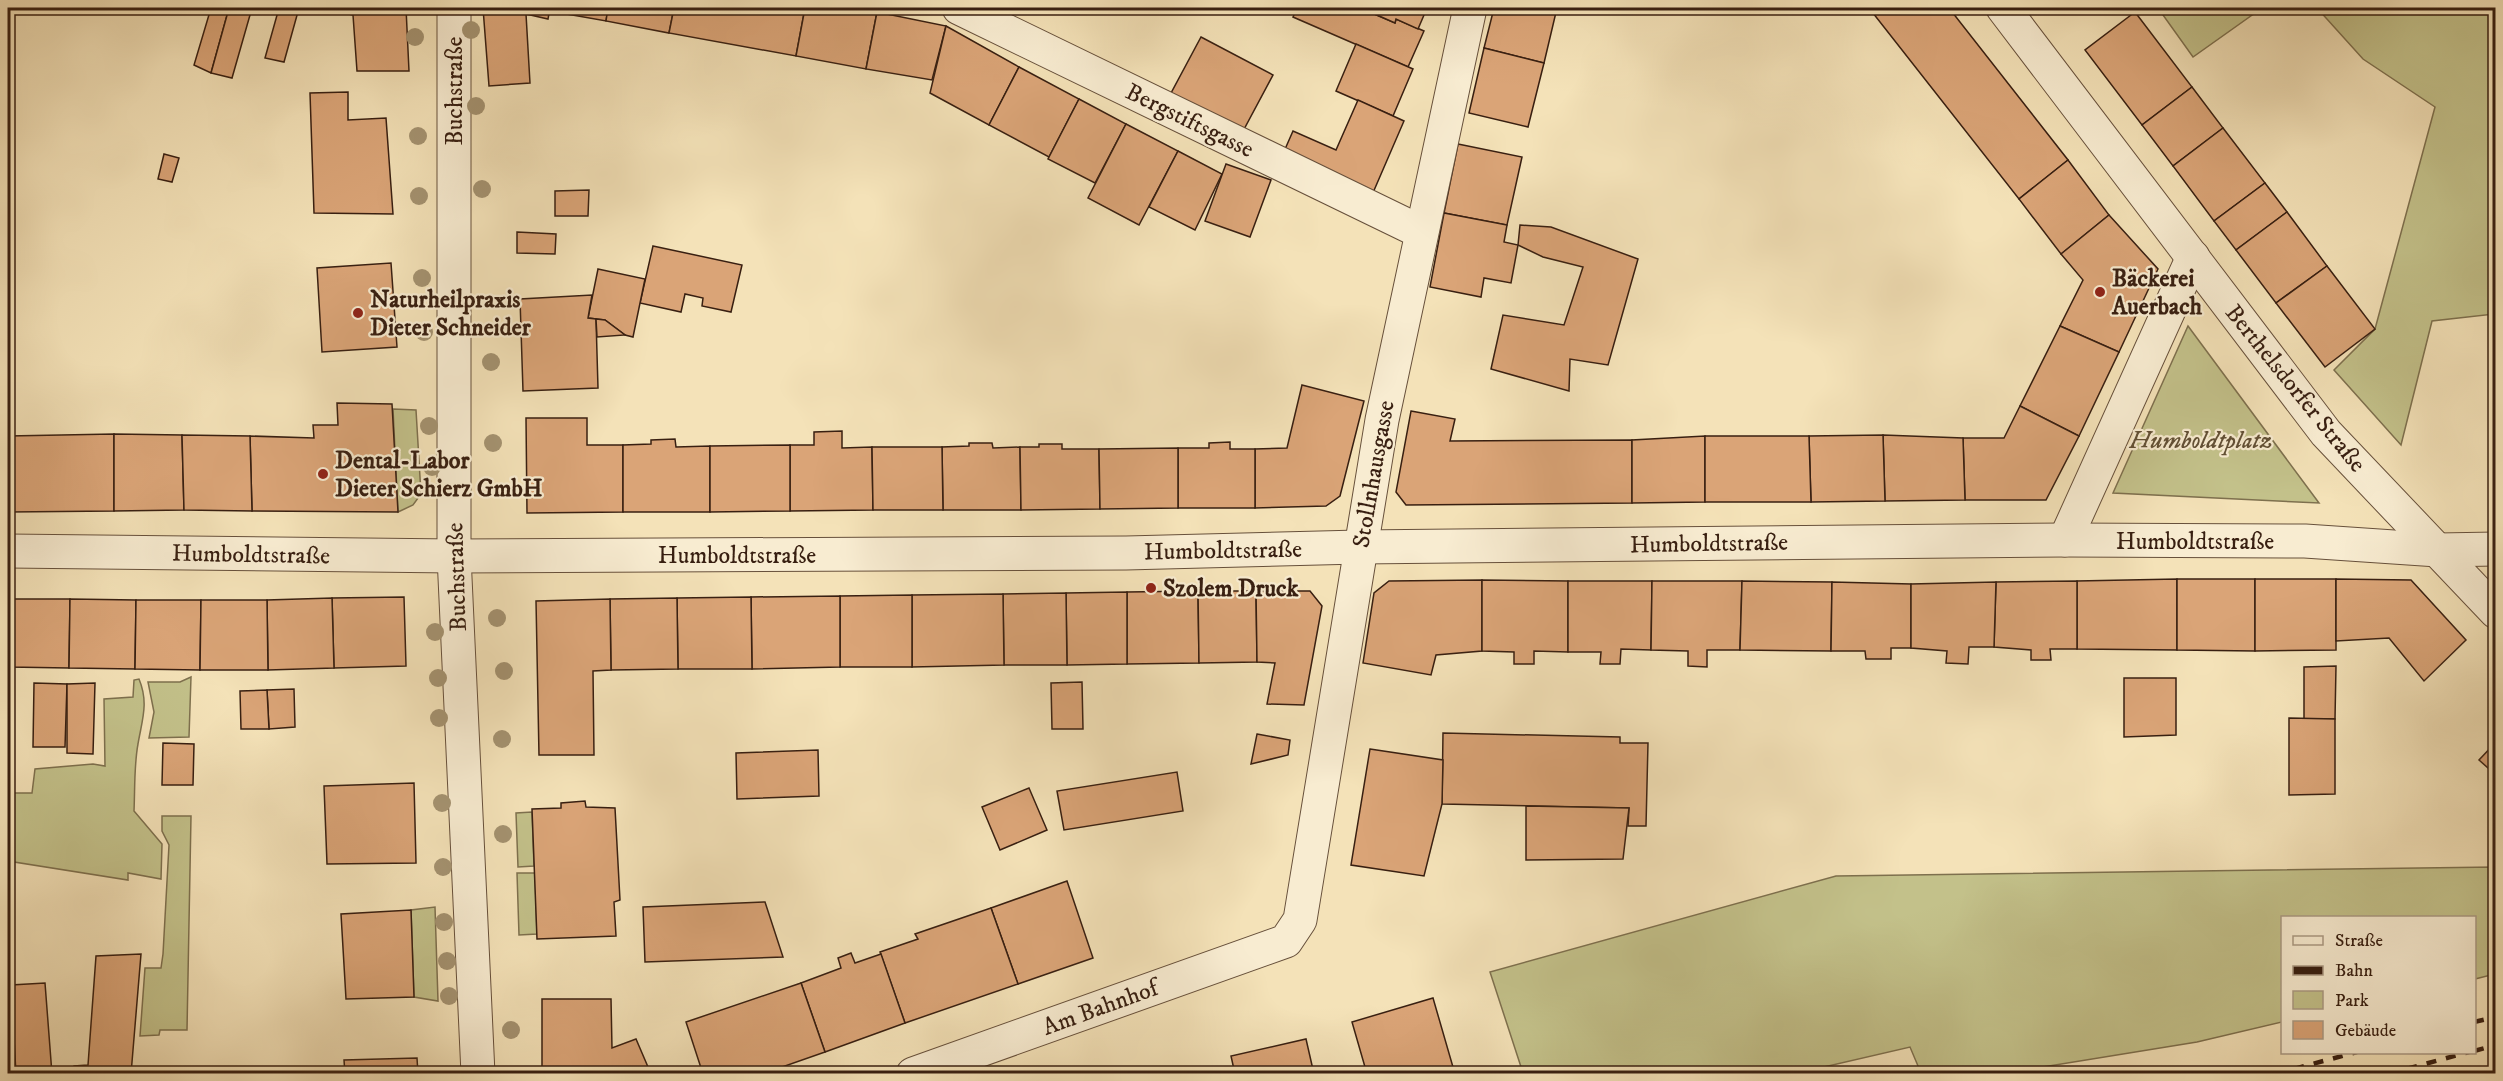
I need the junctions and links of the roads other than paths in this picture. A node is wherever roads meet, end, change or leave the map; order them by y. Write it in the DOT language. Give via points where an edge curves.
graph roads {
  1 [pos="454,8"];
  2 [pos="959,8"];
  3 [pos="1470,8"];
  4 [pos="2003,8"];
  5 [pos="1421,232"];
  6 [pos="2193,257"];
  7 [pos="2065,540"];
  8 [pos="1359,547"];
  9 [pos="2496,549"];
  10 [pos="2438,550"];
  11 [pos="8,551"];
  12 [pos="454,556"];
  13 [pos="2496,612"];
  14 [pos="1286,941"];
  15 [pos="478,1074"];
  16 [pos="913,1074"];
  1 -- 12 [label="street, Buchstraße"];
  2 -- 5 [label="street, Bergstiftsgasse"];
  3 -- 5 [label="street, Stollnhausgasse"];
  4 -- 6 [label="street, Berthelsdorfer Straße"];
  5 -- 8 [label="street, Stollnhausgasse"];
  6 -- 7 [label="street"];
  6 -- 10 [label="street, Berthelsdorfer Straße" via="2326,433"];
  7 -- 8 [label="street, Humboldtstraße"];
  7 -- 10 [label="street, Humboldtstraße" via="2305,541"];
  8 -- 12 [label="street, Humboldtstraße" via="1114,553"];
  8 -- 14 [label="street, Stollnhausgasse" via="1300,920"];
  9 -- 10 [label="street, Humboldtstraße"];
  10 -- 13 [label="street, Berthelsdorfer Straße"];
  11 -- 12 [label="street, Humboldtstraße"];
  12 -- 15 [label="street, Buchstraße"];
  14 -- 16 [label="street, Am Bahnhof"];
}
